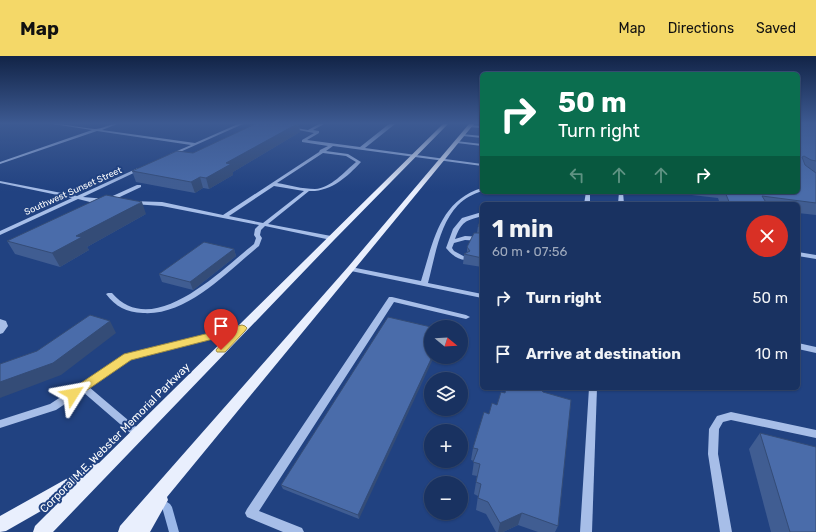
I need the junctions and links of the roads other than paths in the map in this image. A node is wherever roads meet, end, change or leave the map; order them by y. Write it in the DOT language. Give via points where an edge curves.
graph roads {
  1 [pos="49,146"];
  2 [pos="190,146"];
  3 [pos="330,146"];
  4 [pos="341,146"];
  5 [pos="365,146"];
  6 [pos="424,146"];
  7 [pos="454,146"];
  8 [pos="195,147"];
  9 [pos="361,149"];
  10 [pos="322,151"];
  11 [pos="414,156"];
  12 [pos="166,158"];
  13 [pos="442,160"];
  14 [pos="0,163"];
  15 [pos="480,165"];
  16 [pos="145,167"];
  17 [pos="0,182"];
  18 [pos="273,184"];
  19 [pos="139,186"];
  20 [pos="308,190"];
  21 [pos="480,190"];
  22 [pos="78,197"];
  23 [pos="109,200"];
  24 [pos="121,201"];
  25 [pos="128,201"];
  26 [pos="97,206"];
  27 [pos="480,215"];
  28 [pos="225,216"];
  29 [pos="264,224"];
  30 [pos="0,233"];
  31 [pos="331,238"];
  32 [pos="480,239"];
  33 [pos="451,242"];
  34 [pos="800,254"];
  35 [pos="816,257"];
  36 [pos="465,259"];
  37 [pos="351,269"];
  38 [pos="424,284"];
  39 [pos="110,294"];
  40 [pos="480,296"];
  41 [pos="466,317"];
  42 [pos="0,320"];
  43 [pos="242,328"];
  44 [pos="0,331"];
  45 [pos="800,346"];
  46 [pos="816,350"];
  47 [pos="83,387"];
  48 [pos="593,390"];
  49 [pos="0,424"];
  50 [pos="138,434"];
  51 [pos="816,434"];
  52 [pos="112,460"];
  53 [pos="180,469"];
  54 [pos="0,525"];
  55 [pos="41,532"];
  56 [pos="126,532"];
  57 [pos="140,532"];
  58 [pos="298,532"];
  59 [pos="586,532"];
  60 [pos="726,532"];
  1 -- 14 [label="street"];
  2 -- 8 [label="street"];
  3 -- 10 [label="street"];
  4 -- 9 [label="street"];
  5 -- 9 [label="street"];
  6 -- 11 [label="main road, Corporal M.E. Webster Memorial Parkway"];
  7 -- 13 [label="main road"];
  8 -- 12 [label="street"];
  9 -- 11 [label="street"];
  10 -- 18 [label="street"];
  10 -- 20 [label="street" via="347,155 359,162 328,188 320,191"];
  11 -- 13 [label="street"];
  11 -- 31 [label="main road, Corporal M.E. Webster Memorial Parkway"];
  13 -- 15 [label="street"];
  13 -- 37 [label="main road"];
  16 -- 22 [label="street, Southwest Sunset Street"];
  17 -- 22 [label="street"];
  18 -- 20 [label="street"];
  18 -- 28 [label="street"];
  19 -- 23 [label="street"];
  20 -- 29 [label="street"];
  21 -- 38 [label="street" via="468,193 459,200 439,230"];
  22 -- 23 [label="street"];
  22 -- 30 [label="street, Southwest Sunset Street"];
  23 -- 24 [label="street"];
  23 -- 26 [label="street"];
  25 -- 28 [label="street" via="162,204"];
  27 -- 33 [label="street" via="464,219 456,229"];
  28 -- 29 [label="street"];
  29 -- 31 [label="street"];
  29 -- 39 [label="street" via="256,231 259,238 256,245 188,299 158,309 132,310 116,303"];
  31 -- 43 [label="main road, Corporal M.E. Webster Memorial Parkway"];
  32 -- 33 [label="street" via="465,238"];
  33 -- 36 [label="street" via="449,248 452,252"];
  34 -- 35 [label="street"];
  37 -- 38 [label="street"];
  37 -- 53 [label="main road"];
  38 -- 40 [label="street"];
  41 -- 58 [label="street" via="392,299 252,513"];
  42 -- 44 [label="street" via="4,326"];
  43 -- 47 [label="street" via="128,357"];
  43 -- 50 [label="main road, Corporal M.E. Webster Memorial Parkway"];
  45 -- 46 [label="street"];
  47 -- 49 [label="street" via="54,407"];
  47 -- 50 [label="street"];
  48 -- 59 [label="street"];
  50 -- 52 [label="main road, Corporal M.E. Webster Memorial Parkway"];
  51 -- 60 [label="street" via="732,416 720,419 714,429 713,454"];
  52 -- 54 [label="main road"];
  52 -- 55 [label="main road, Corporal M.E. Webster Memorial Parkway"];
  53 -- 56 [label="main road"];
  53 -- 57 [label="main road"];
}
